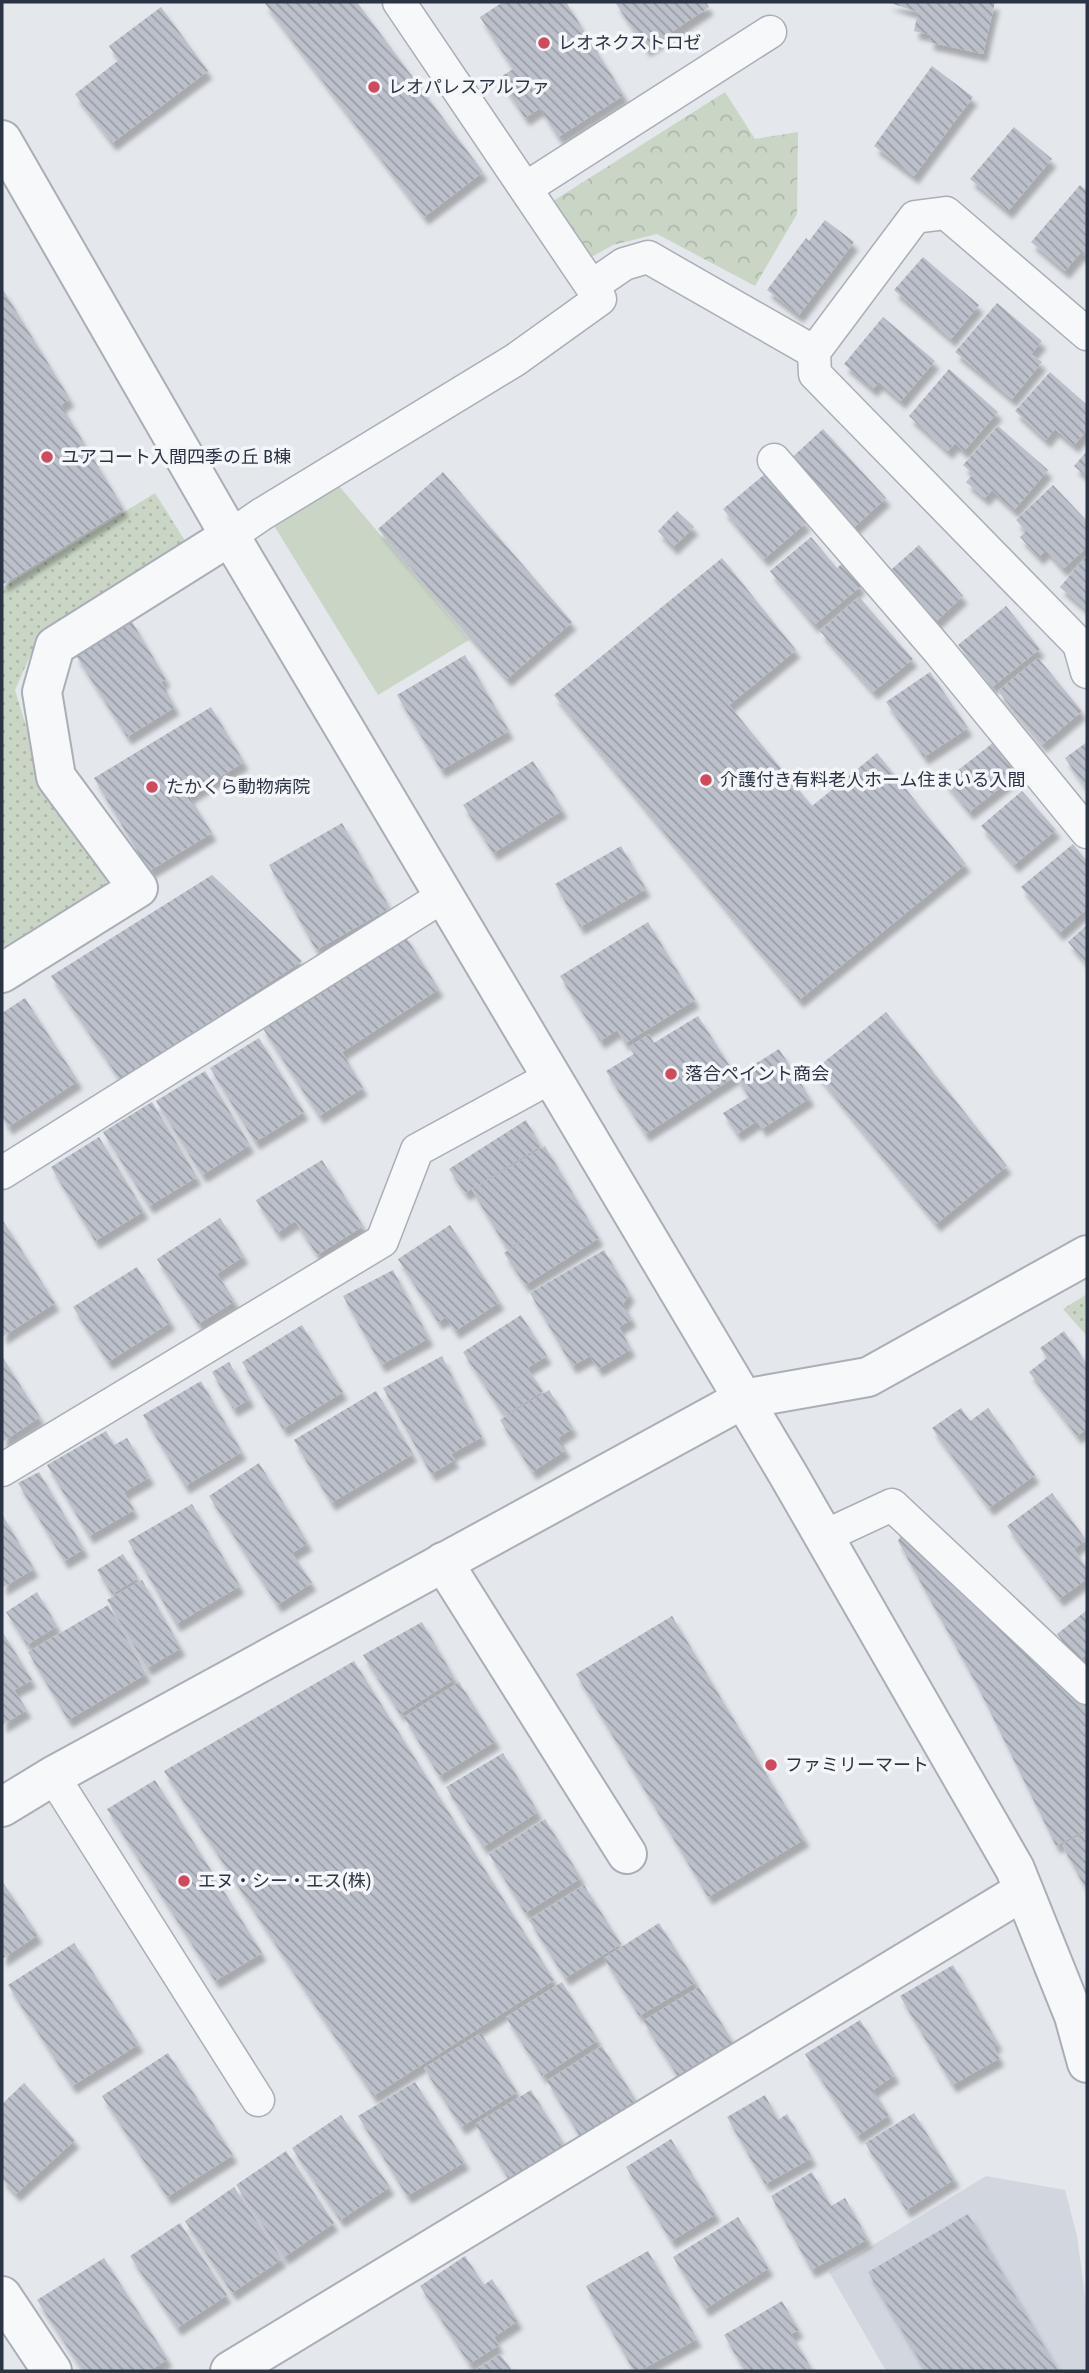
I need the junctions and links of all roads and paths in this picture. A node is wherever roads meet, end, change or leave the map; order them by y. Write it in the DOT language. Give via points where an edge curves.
graph roads {
  1 [pos="399,2"];
  2 [pos="770,32"];
  3 [pos="2,140"];
  4 [pos="526,188"];
  5 [pos="592,286"];
  6 [pos="1087,334"];
  7 [pos="814,352"];
  8 [pos="774,460"];
  9 [pos="230,536"];
  10 [pos="1087,672"];
  11 [pos="1087,832"];
  12 [pos="445,895"];
  13 [pos="2,973"];
  14 [pos="553,1076"];
  15 [pos="2,1173"];
  16 [pos="1087,1255"];
  17 [pos="743,1399"];
  18 [pos="2,1470"];
  19 [pos="823,1537"];
  20 [pos="443,1562"];
  21 [pos="1087,1688"];
  22 [pos="53,1776"];
  23 [pos="2,1807"];
  24 [pos="627,1854"];
  25 [pos="1023,1891"];
  26 [pos="1087,2063"];
  27 [pos="258,2100"];
  28 [pos="2,2295"];
  29 [pos="52,2371"];
  30 [pos="230,2371"];
  1 -- 4 [label="lane"];
  2 -- 4 [label="lane"];
  3 -- 9 [label="street"];
  4 -- 5 [label="lane"];
  5 -- 7 [label="lane" via="624,264 648,257"];
  5 -- 9 [label="lane" via="600,299 515,360"];
  6 -- 7 [label="lane" via="946,213 915,216"];
  7 -- 10 [label="lane" via="815,374 1079,644"];
  8 -- 11 [label="lane" via="939,650"];
  9 -- 12 [label="street"];
  9 -- 13 [label="street" via="55,646 42,692 56,777 138,888"];
  12 -- 14 [label="street"];
  12 -- 15 [label="lane"];
  14 -- 17 [label="street"];
  14 -- 18 [label="lane" via="417,1150 382,1241"];
  16 -- 17 [label="street" via="868,1377"];
  17 -- 19 [label="street"];
  17 -- 20 [label="street"];
  19 -- 21 [label="lane" via="892,1505"];
  19 -- 25 [label="street" via="1015,1869"];
  20 -- 22 [label="street"];
  20 -- 24 [label="street"];
  22 -- 23 [label="street"];
  22 -- 27 [label="lane"];
  25 -- 26 [label="street" via="1074,2016"];
  25 -- 30 [label="street"];
  28 -- 29 [label="street"];
}
